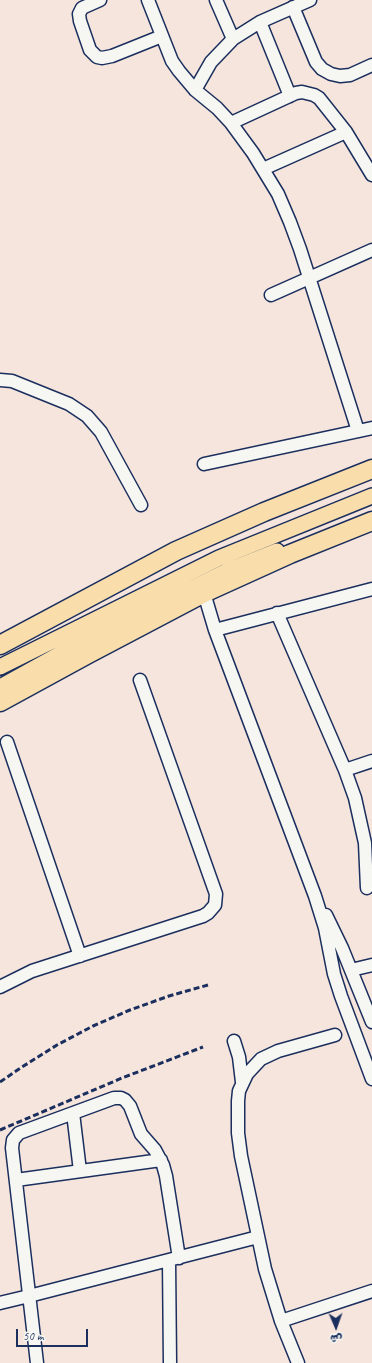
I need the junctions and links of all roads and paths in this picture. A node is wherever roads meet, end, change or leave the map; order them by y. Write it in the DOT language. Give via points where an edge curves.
graph roads {
  1 [pos="100,0"];
  2 [pos="148,0"];
  3 [pos="216,0"];
  4 [pos="310,0"];
  5 [pos="293,7"];
  6 [pos="260,22"];
  7 [pos="162,36"];
  8 [pos="233,39"];
  9 [pos="372,65"];
  10 [pos="196,90"];
  11 [pos="290,96"];
  12 [pos="231,123"];
  13 [pos="346,132"];
  14 [pos="263,169"];
  15 [pos="372,175"];
  16 [pos="372,250"];
  17 [pos="309,278"];
  18 [pos="271,295"];
  19 [pos="1,376"];
  20 [pos="372,428"];
  21 [pos="358,431"];
  22 [pos="204,464"];
  23 [pos="372,469"];
  24 [pos="372,496"];
  25 [pos="141,505"];
  26 [pos="372,513"];
  27 [pos="372,521"];
  28 [pos="372,589"];
  29 [pos="204,594"];
  30 [pos="277,614"];
  31 [pos="215,630"];
  32 [pos="0,645"];
  33 [pos="0,667"];
  34 [pos="140,680"];
  35 [pos="0,687"];
  36 [pos="0,702"];
  37 [pos="7,742"];
  38 [pos="372,761"];
  39 [pos="345,770"];
  40 [pos="367,888"];
  41 [pos="315,896"];
  42 [pos="80,956"];
  43 [pos="372,965"];
  44 [pos="351,970"];
  45 [pos="0,987"];
  46 [pos="372,1022"];
  47 [pos="335,1035"];
  48 [pos="234,1041"];
  49 [pos="372,1079"];
  50 [pos="242,1082"];
  51 [pos="73,1114"];
  52 [pos="161,1160"];
  53 [pos="80,1171"];
  54 [pos="16,1180"];
  55 [pos="258,1237"];
  56 [pos="174,1259"];
  57 [pos="372,1291"];
  58 [pos="29,1296"];
  59 [pos="0,1303"];
  60 [pos="281,1321"];
  61 [pos="37,1363"];
  62 [pos="170,1363"];
  63 [pos="298,1363"];
  1 -- 7 [label="lane" via="82,8 79,14 90,50 97,57 112,56"];
  2 -- 7 [label="lane"];
  3 -- 8 [label="lane"];
  4 -- 5 [label="lane"];
  5 -- 6 [label="lane"];
  5 -- 9 [label="lane" via="316,62 322,69 340,76 350,75"];
  6 -- 8 [label="lane"];
  6 -- 11 [label="lane"];
  7 -- 10 [label="lane" via="172,61"];
  8 -- 10 [label="lane" via="211,62"];
  10 -- 12 [label="lane"];
  11 -- 12 [label="lane"];
  11 -- 13 [label="lane" via="302,92 314,94"];
  12 -- 14 [label="lane"];
  13 -- 14 [label="lane"];
  13 -- 15 [label="lane"];
  14 -- 17 [label="lane" via="278,194 290,222"];
  16 -- 17 [label="lane"];
  17 -- 18 [label="lane"];
  17 -- 21 [label="lane"];
  19 -- 25 [label="lane" via="69,404 87,416 101,432"];
  20 -- 21 [label="lane"];
  21 -- 22 [label="lane"];
  23 -- 32 [label="highway" via="264,512 176,551"];
  24 -- 33 [label="main road" via="219,558"];
  26 -- 35 [label="main road" via="227,571 67,650"];
  27 -- 29 [label="highway" via="290,554"];
  28 -- 30 [label="lane"];
  29 -- 31 [label="lane"];
  29 -- 36 [label="highway"];
  30 -- 31 [label="lane"];
  30 -- 39 [label="lane"];
  31 -- 41 [label="lane"];
  34 -- 42 [label="lane" via="217,899 212,910 203,916"];
  37 -- 42 [label="lane"];
  38 -- 39 [label="lane"];
  39 -- 40 [label="lane" via="362,828"];
  41 -- 44 [label="lane" via="333,926"];
  41 -- 49 [label="lane" via="325,928 334,974"];
  42 -- 45 [label="lane" via="32,972"];
  43 -- 44 [label="lane"];
  44 -- 46 [label="lane"];
  47 -- 50 [label="lane" via="269,1054 253,1066"];
  48 -- 50 [label="lane"];
  50 -- 55 [label="lane" via="237,1105 239,1144"];
  51 -- 52 [label="lane" via="114,1098 125,1100 141,1134"];
  51 -- 53 [label="lane"];
  51 -- 54 [label="lane" via="15,1136 12,1148"];
  52 -- 53 [label="lane"];
  52 -- 56 [label="lane" via="166,1176"];
  53 -- 54 [label="lane"];
  54 -- 58 [label="lane"];
  55 -- 56 [label="lane"];
  55 -- 60 [label="lane" via="268,1282"];
  56 -- 58 [label="lane"];
  56 -- 62 [label="lane"];
  57 -- 60 [label="lane"];
  58 -- 59 [label="lane"];
  58 -- 61 [label="lane"];
  60 -- 63 [label="lane"];
}
